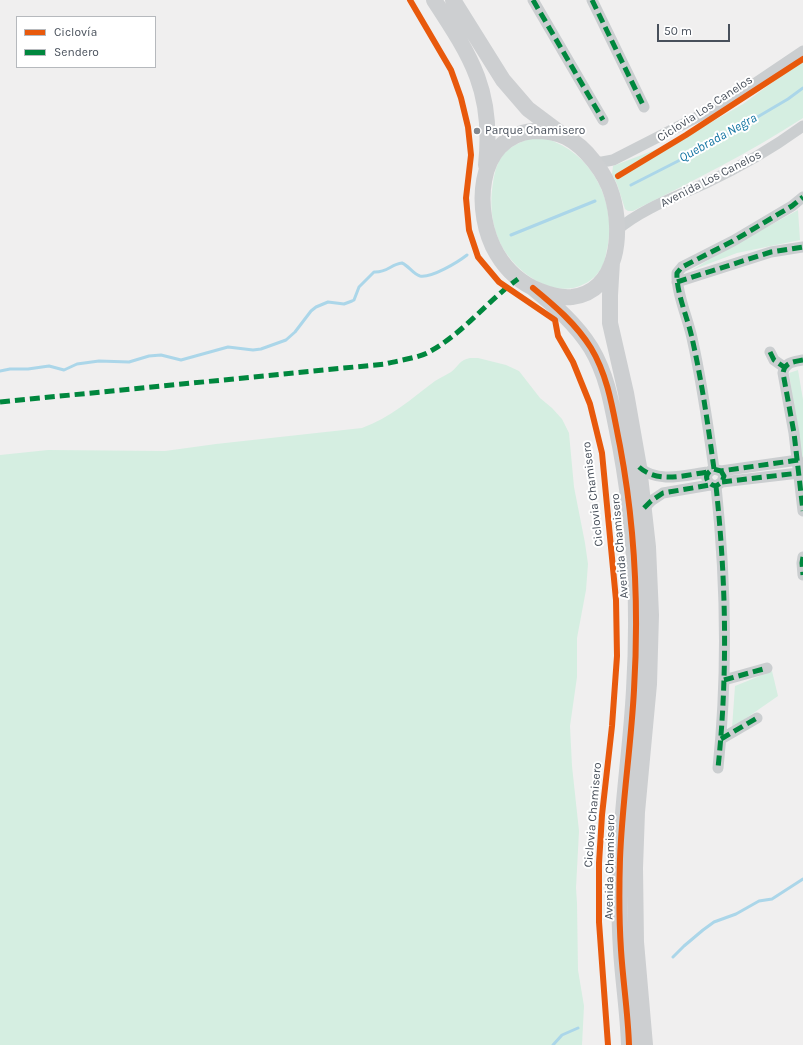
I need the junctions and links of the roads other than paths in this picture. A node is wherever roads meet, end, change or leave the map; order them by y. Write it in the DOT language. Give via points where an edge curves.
graph roads {
  1 [pos="434,0"];
  2 [pos="453,0"];
  3 [pos="533,0"];
  4 [pos="592,0"];
  5 [pos="803,51"];
  6 [pos="644,107"];
  7 [pos="603,120"];
  8 [pos="803,126"];
  9 [pos="566,137"];
  10 [pos="594,162"];
  11 [pos="485,173"];
  12 [pos="803,197"];
  13 [pos="617,230"];
  14 [pos="803,247"];
  15 [pos="612,262"];
  16 [pos="677,282"];
  17 [pos="533,288"];
  18 [pos="770,352"];
  19 [pos="803,360"];
  20 [pos="784,367"];
  21 [pos="798,460"];
  22 [pos="639,467"];
  23 [pos="799,473"];
  24 [pos="715,477"];
  25 [pos="644,508"];
  26 [pos="803,511"];
  27 [pos="803,557"];
  28 [pos="803,575"];
  29 [pos="767,668"];
  30 [pos="724,680"];
  31 [pos="757,718"];
  32 [pos="721,739"];
  33 [pos="718,768"];
  34 [pos="629,1045"];
  35 [pos="645,1045"];
  1 -- 11 [label="street" via="467,51 482,88 488,124"];
  2 -- 9 [label="street" via="512,92 528,109"];
  3 -- 7 [label="street"];
  4 -- 6 [label="street"];
  5 -- 10 [label="street" via="751,86 677,128 613,160"];
  8 -- 13 [label="street, Avenida Los Canelos" via="756,157 635,216"];
  9 -- 10 [label="street"];
  9 -- 11 [label="street" via="545,131 518,134 498,148"];
  10 -- 13 [label="street" via="612,194"];
  11 -- 17 [label="street" via="483,210 493,247 510,272"];
  12 -- 16 [label="street" via="757,227 682,267 677,273"];
  13 -- 15 [label="street"];
  14 -- 16 [label="street" via="771,252"];
  15 -- 17 [label="street" via="602,282 582,294 558,297"];
  15 -- 22 [label="street" via="610,323"];
  16 -- 24 [label="street" via="703,388"];
  17 -- 34 [label="street, Avenida Chamisero" via="568,318 596,358 609,392 625,472 633,543 636,605 634,691 620,861 620,942"];
  18 -- 20 [label="street" via="774,360"];
  19 -- 20 [label="street" via="790,362"];
  20 -- 21 [label="street" via="782,373"];
  21 -- 23 [label="street"];
  21 -- 24 [label="street"];
  22 -- 24 [label="street" via="662,478"];
  22 -- 25 [label="street"];
  23 -- 24 [label="street"];
  23 -- 26 [label="street"];
  24 -- 25 [label="street" via="663,493"];
  24 -- 30 [label="street" via="723,578"];
  25 -- 35 [label="street" via="651,615 650,676 637,812 636,942"];
  27 -- 28 [label="street"];
  29 -- 30 [label="street"];
  30 -- 32 [label="street"];
  31 -- 32 [label="street"];
  32 -- 33 [label="street"];
}
